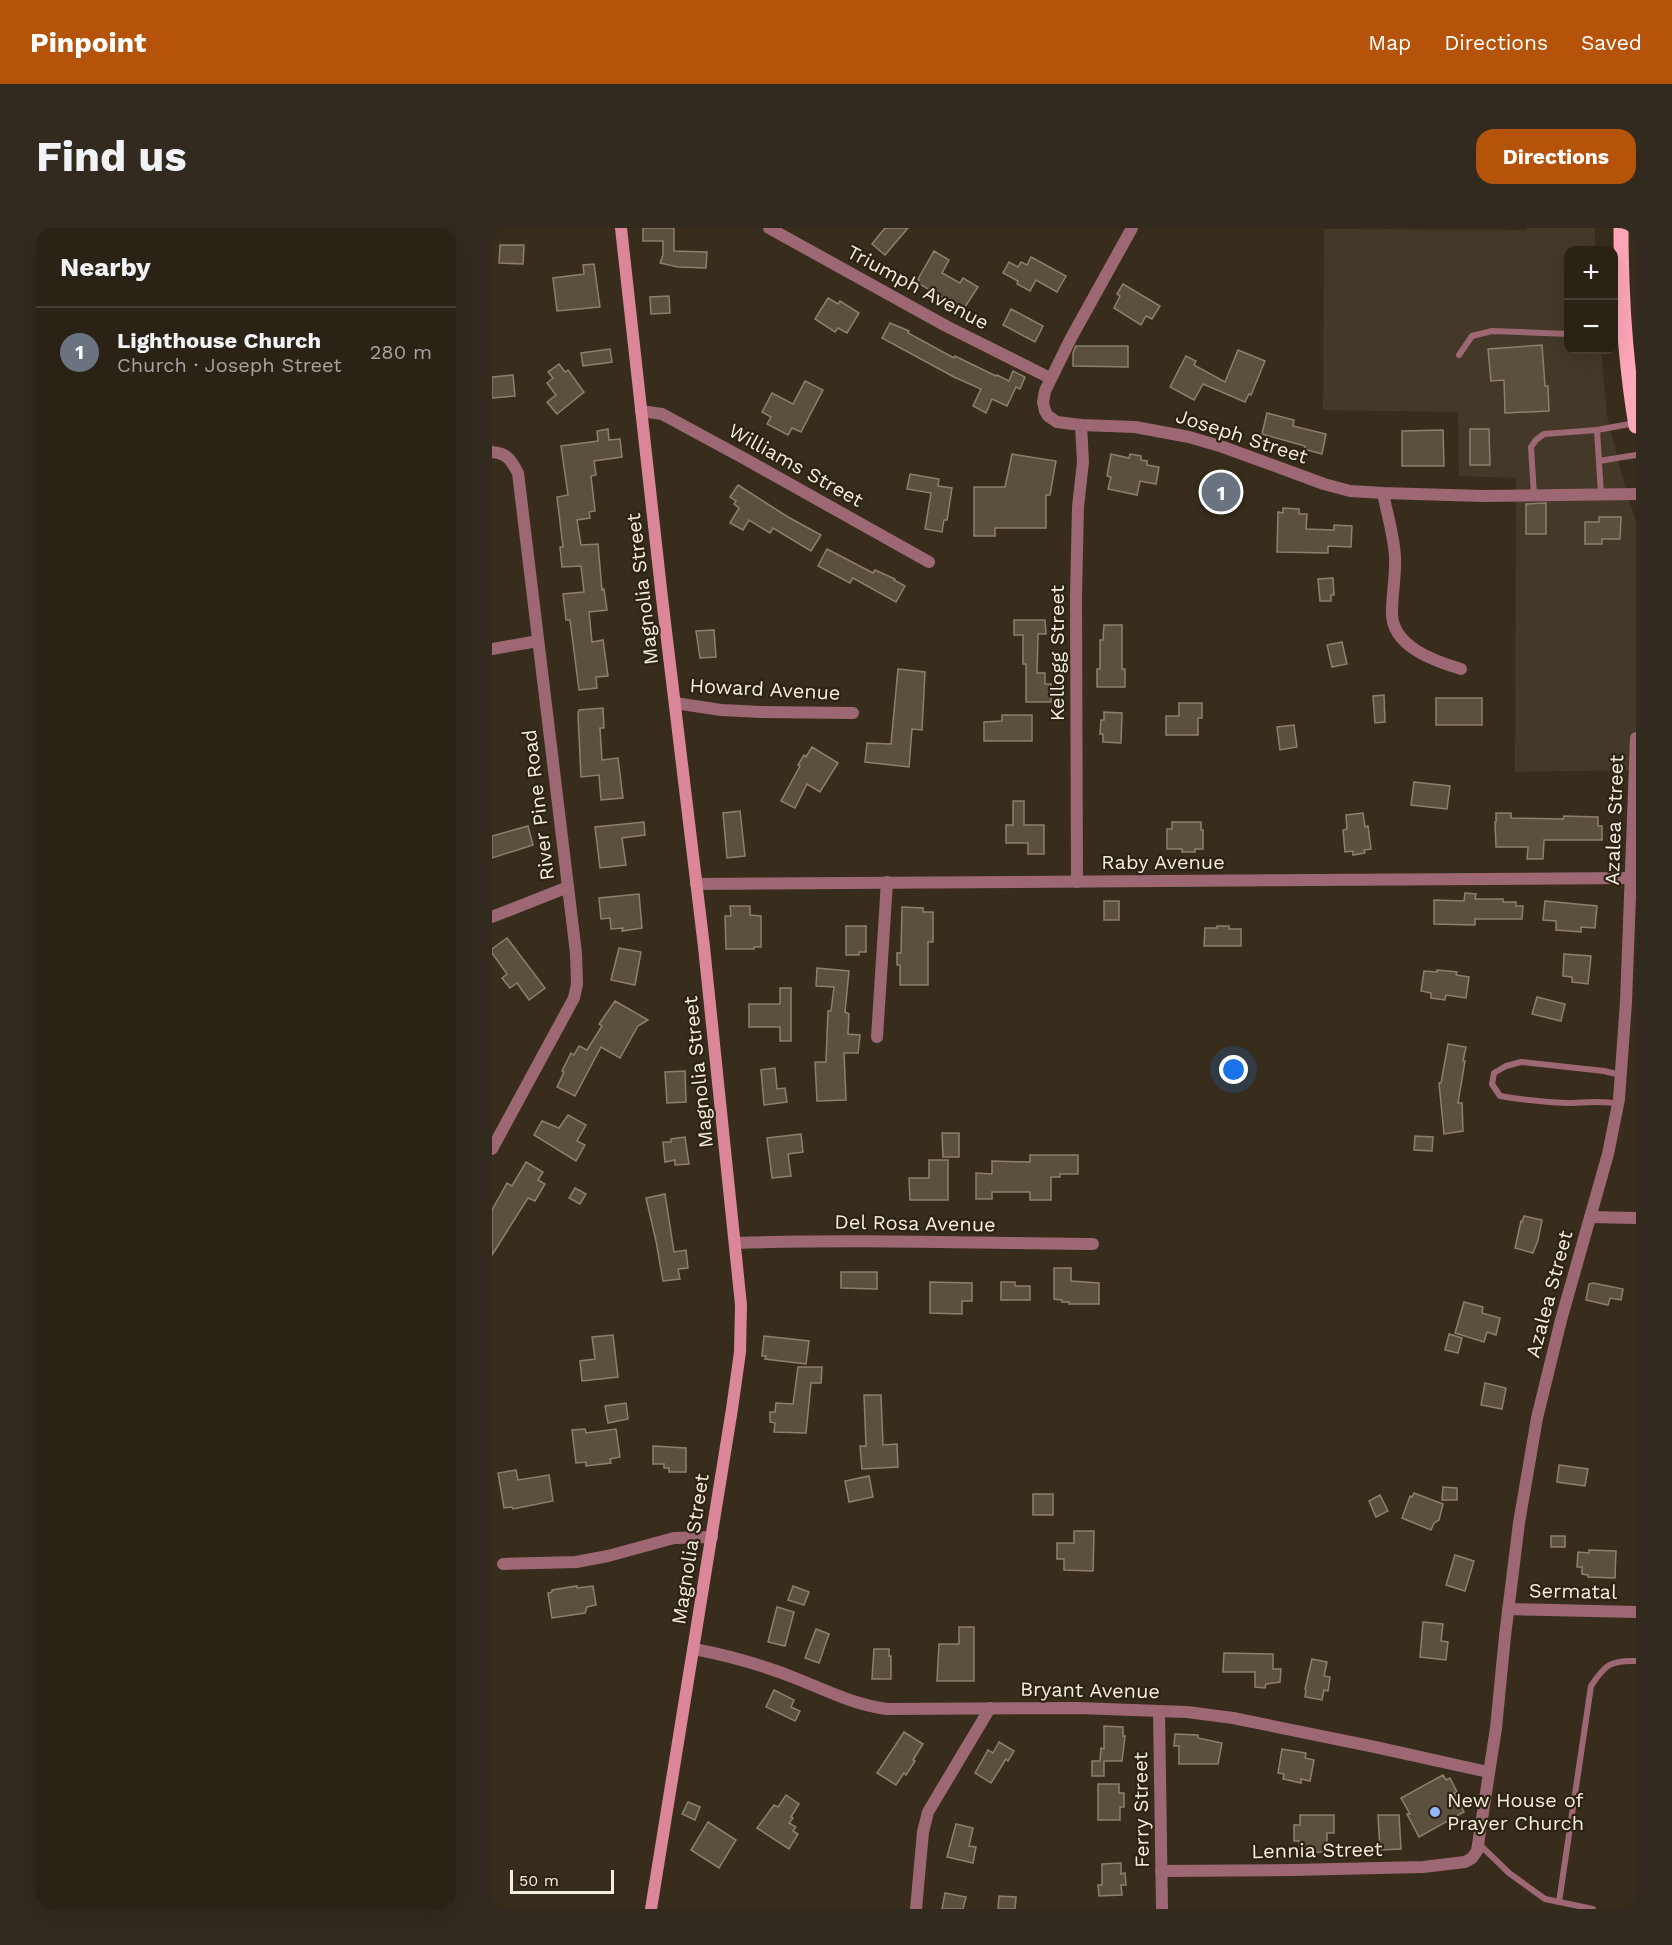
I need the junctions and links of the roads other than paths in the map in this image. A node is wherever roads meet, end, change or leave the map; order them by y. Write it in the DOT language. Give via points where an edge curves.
graph roads {
  1 [pos="621,228"];
  2 [pos="770,228"];
  3 [pos="1132,228"];
  4 [pos="1621,228"];
  5 [pos="1564,334"];
  6 [pos="1625,335"];
  7 [pos="1459,355"];
  8 [pos="1050,378"];
  9 [pos="641,411"];
  10 [pos="1636,424"];
  11 [pos="1081,425"];
  12 [pos="1597,430"];
  13 [pos="492,452"];
  14 [pos="1636,455"];
  15 [pos="1599,461"];
  16 [pos="1383,493"];
  17 [pos="1636,494"];
  18 [pos="1534,495"];
  19 [pos="1601,495"];
  20 [pos="929,562"];
  21 [pos="538,641"];
  22 [pos="492,649"];
  23 [pos="1461,669"];
  24 [pos="675,703"];
  25 [pos="853,713"];
  26 [pos="1636,738"];
  27 [pos="1630,878"];
  28 [pos="887,882"];
  29 [pos="1077,882"];
  30 [pos="696,884"];
  31 [pos="567,887"];
  32 [pos="492,917"];
  33 [pos="877,1037"];
  34 [pos="1622,1075"];
  35 [pos="1618,1104"];
  36 [pos="492,1149"];
  37 [pos="1590,1217"];
  38 [pos="1636,1218"];
  39 [pos="736,1244"];
  40 [pos="1093,1244"];
  41 [pos="712,1537"];
  42 [pos="502,1564"];
  43 [pos="1508,1609"];
  44 [pos="1636,1612"];
  45 [pos="694,1648"];
  46 [pos="1636,1661"];
  47 [pos="990,1708"];
  48 [pos="1159,1711"];
  49 [pos="1488,1772"];
  50 [pos="1479,1845"];
  51 [pos="1472,1858"];
  52 [pos="1161,1871"];
  53 [pos="1558,1902"];
  54 [pos="654,1908"];
  55 [pos="916,1909"];
  56 [pos="1162,1909"];
  57 [pos="1593,1909"];
  1 -- 9 [label="street, Magnolia Street"];
  2 -- 8 [label="street, Triumph Avenue" via="946,326"];
  3 -- 8 [label="street, Joseph Street"];
  4 -- 6 [label="main road"];
  5 -- 7 [label="lane" via="1492,331 1472,336"];
  6 -- 10 [label="main road"];
  8 -- 11 [label="street, Joseph Street" via="1043,402 1048,416 1058,422"];
  9 -- 20 [label="street, Williams Street" via="662,414"];
  9 -- 24 [label="street, Magnolia Street"];
  10 -- 12 [label="lane"];
  11 -- 16 [label="street, Joseph Street" via="1135,427 1190,436 1324,484"];
  11 -- 29 [label="street, Kellogg Street" via="1083,462 1076,596"];
  12 -- 15 [label="lane"];
  12 -- 18 [label="lane" via="1544,434 1536,440 1531,447"];
  13 -- 21 [label="street, River Pine Road" via="506,455 518,473"];
  14 -- 15 [label="lane"];
  15 -- 19 [label="lane"];
  16 -- 18 [label="street, Joseph Street"];
  16 -- 23 [label="street" via="1395,554 1392,614 1397,634 1447,665"];
  17 -- 19 [label="street, Joseph Street"];
  18 -- 19 [label="street, Joseph Street"];
  21 -- 22 [label="street"];
  21 -- 31 [label="street, River Pine Road"];
  24 -- 25 [label="street, Howard Avenue" via="721,710"];
  24 -- 30 [label="street, Magnolia Street"];
  26 -- 27 [label="street, Azalea Street"];
  27 -- 29 [label="street, Raby Avenue"];
  27 -- 34 [label="street, Azalea Street"];
  28 -- 29 [label="street, Raby Avenue"];
  28 -- 30 [label="street, Raby Avenue"];
  28 -- 33 [label="street"];
  30 -- 39 [label="street, Magnolia Street"];
  31 -- 32 [label="street"];
  31 -- 36 [label="street, River Pine Road" via="576,953 574,998"];
  34 -- 35 [label="street, Azalea Street"];
  34 -- 35 [label="lane" via="1521,1062 1494,1073 1492,1084 1500,1096 1518,1100"];
  35 -- 37 [label="street, Azalea Street"];
  37 -- 38 [label="street"];
  37 -- 43 [label="street, Azalea Street" via="1537,1419"];
  39 -- 40 [label="street, Del Rosa Avenue"];
  39 -- 41 [label="street, Magnolia Street" via="740,1352"];
  41 -- 42 [label="street" via="674,1538 576,1562"];
  41 -- 45 [label="street, Magnolia Street"];
  43 -- 44 [label="street, Sermatal"];
  43 -- 49 [label="street, Azalea Street"];
  45 -- 47 [label="street, Bryant Avenue" via="759,1664 843,1699 873,1707"];
  45 -- 54 [label="street, Magnolia Street"];
  46 -- 53 [label="lane" via="1618,1661 1604,1667 1591,1686"];
  47 -- 48 [label="street, Bryant Avenue"];
  47 -- 55 [label="street" via="928,1812"];
  48 -- 49 [label="street, Bryant Avenue" via="1233,1718"];
  48 -- 52 [label="street, Ferry Street"];
  49 -- 50 [label="street, Azalea Street"];
  50 -- 51 [label="street, Azalea Street"];
  50 -- 53 [label="lane" via="1545,1899"];
  51 -- 52 [label="street, Lennia Street" via="1423,1867"];
  52 -- 56 [label="street, Ferry Street"];
  53 -- 57 [label="lane"];
}
